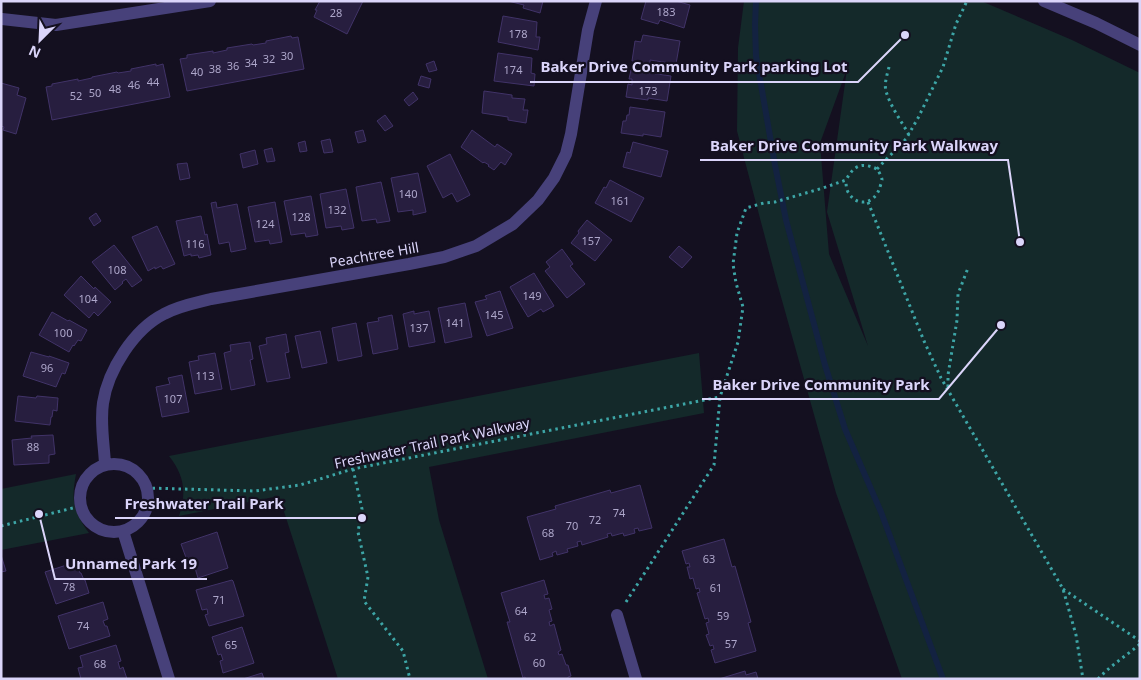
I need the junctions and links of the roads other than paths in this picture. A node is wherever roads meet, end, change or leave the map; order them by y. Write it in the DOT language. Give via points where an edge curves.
graph roads {
  1 [pos="210,1"];
  2 [pos="596,1"];
  3 [pos="1044,1"];
  4 [pos="2,19"];
  5 [pos="1140,45"];
  6 [pos="105,464"];
  7 [pos="123,532"];
  8 [pos="618,615"];
  9 [pos="169,679"];
  10 [pos="636,679"];
  1 -- 4 [label="street" via="56,25"];
  2 -- 6 [label="street, Peachtree Hill" via="566,154 538,200 513,224 476,246 444,256 211,299 164,314 141,331 113,371 101,419"];
  3 -- 5 [label="street"];
  6 -- 7 [label="street" via="129,467 145,483 148,507 142,518"];
  6 -- 7 [label="street" via="84,481 79,496 81,506 92,525 112,533"];
  7 -- 9 [label="street"];
  8 -- 10 [label="street"];
}
